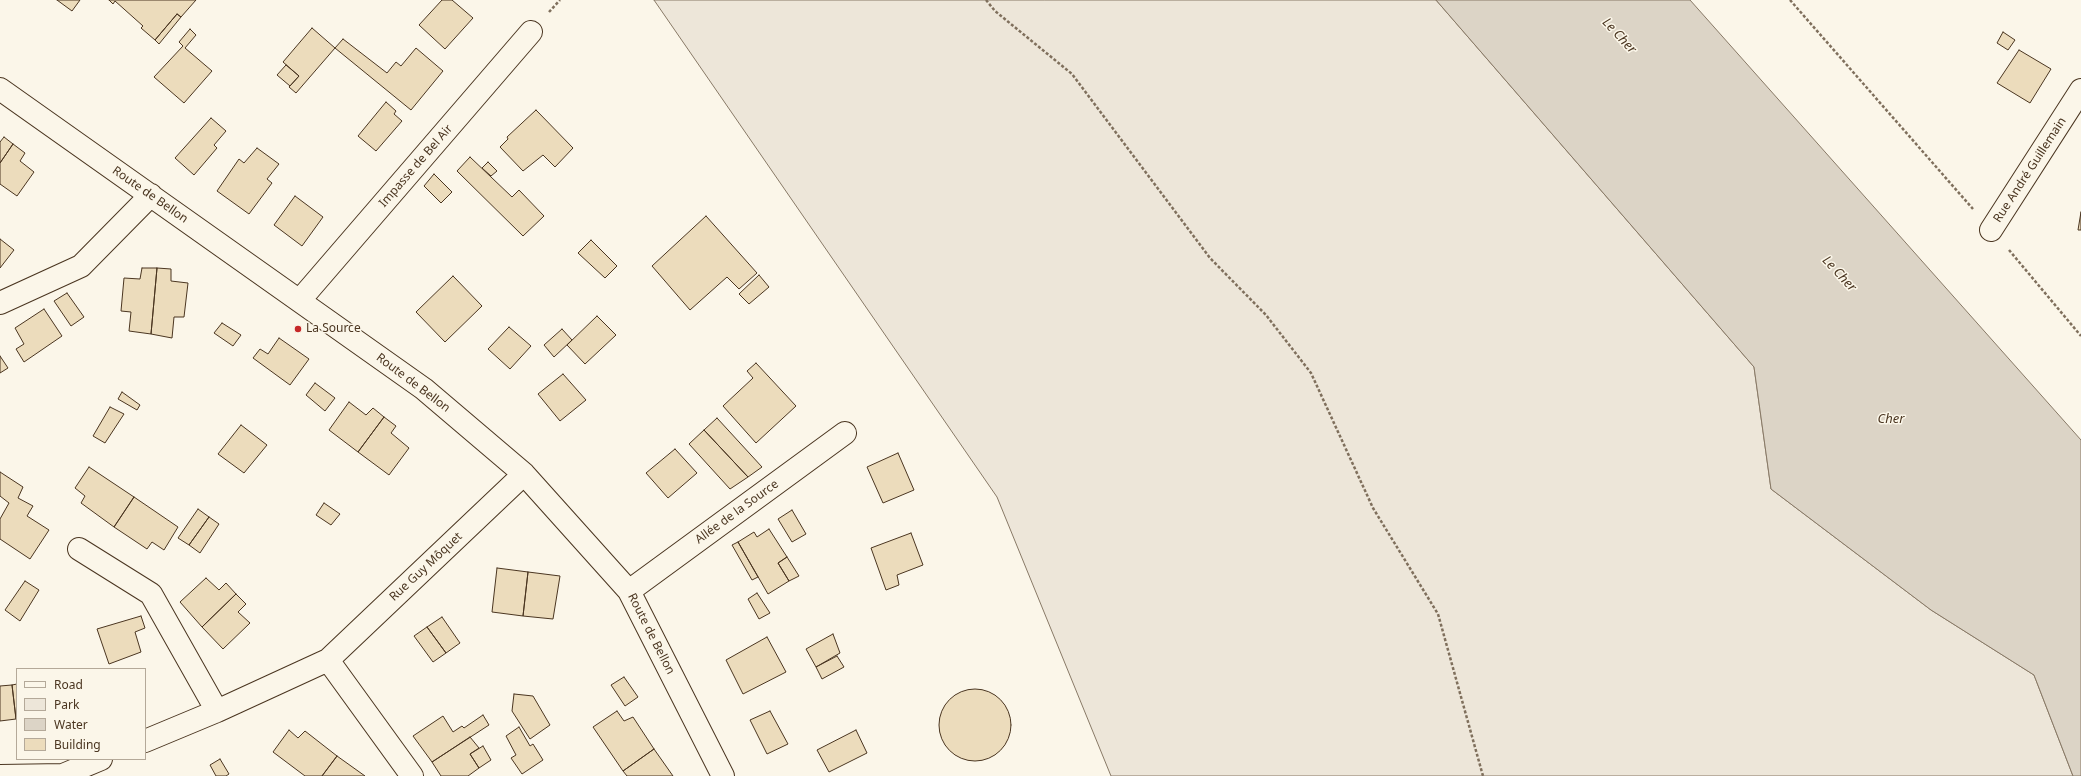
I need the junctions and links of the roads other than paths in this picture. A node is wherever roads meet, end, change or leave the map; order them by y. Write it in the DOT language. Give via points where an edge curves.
graph roads {
  1 [pos="531,32"];
  2 [pos="0,89"];
  3 [pos="2081,90"];
  4 [pos="151,195"];
  5 [pos="1992,230"];
  6 [pos="300,300"];
  7 [pos="0,303"];
  8 [pos="846,433"];
  9 [pos="524,474"];
  10 [pos="79,549"];
  11 [pos="629,591"];
  12 [pos="328,660"];
  13 [pos="217,711"];
  14 [pos="146,741"];
  15 [pos="99,760"];
  16 [pos="0,776"];
  17 [pos="63,776"];
  18 [pos="412,776"];
  19 [pos="723,776"];
  1 -- 6 [label="street, Impasse de Bel Air"];
  2 -- 4 [label="street, Route de Bellon"];
  3 -- 5 [label="street, Rue André Guillemain"];
  4 -- 6 [label="street, Route de Bellon"];
  4 -- 7 [label="street" via="81,266"];
  6 -- 9 [label="street, Route de Bellon" via="424,389"];
  8 -- 11 [label="street, Allée de la Source"];
  9 -- 11 [label="street, Route de Bellon"];
  9 -- 12 [label="street, Rue Guy Môquet"];
  10 -- 13 [label="street" via="151,594"];
  11 -- 19 [label="street, Route de Bellon"];
  12 -- 13 [label="street, Rue Guy Môquet"];
  12 -- 18 [label="street"];
  13 -- 14 [label="street, Rue Guy Môquet"];
  15 -- 17 [label="street"];
  16 -- 17 [label="street"];
}
